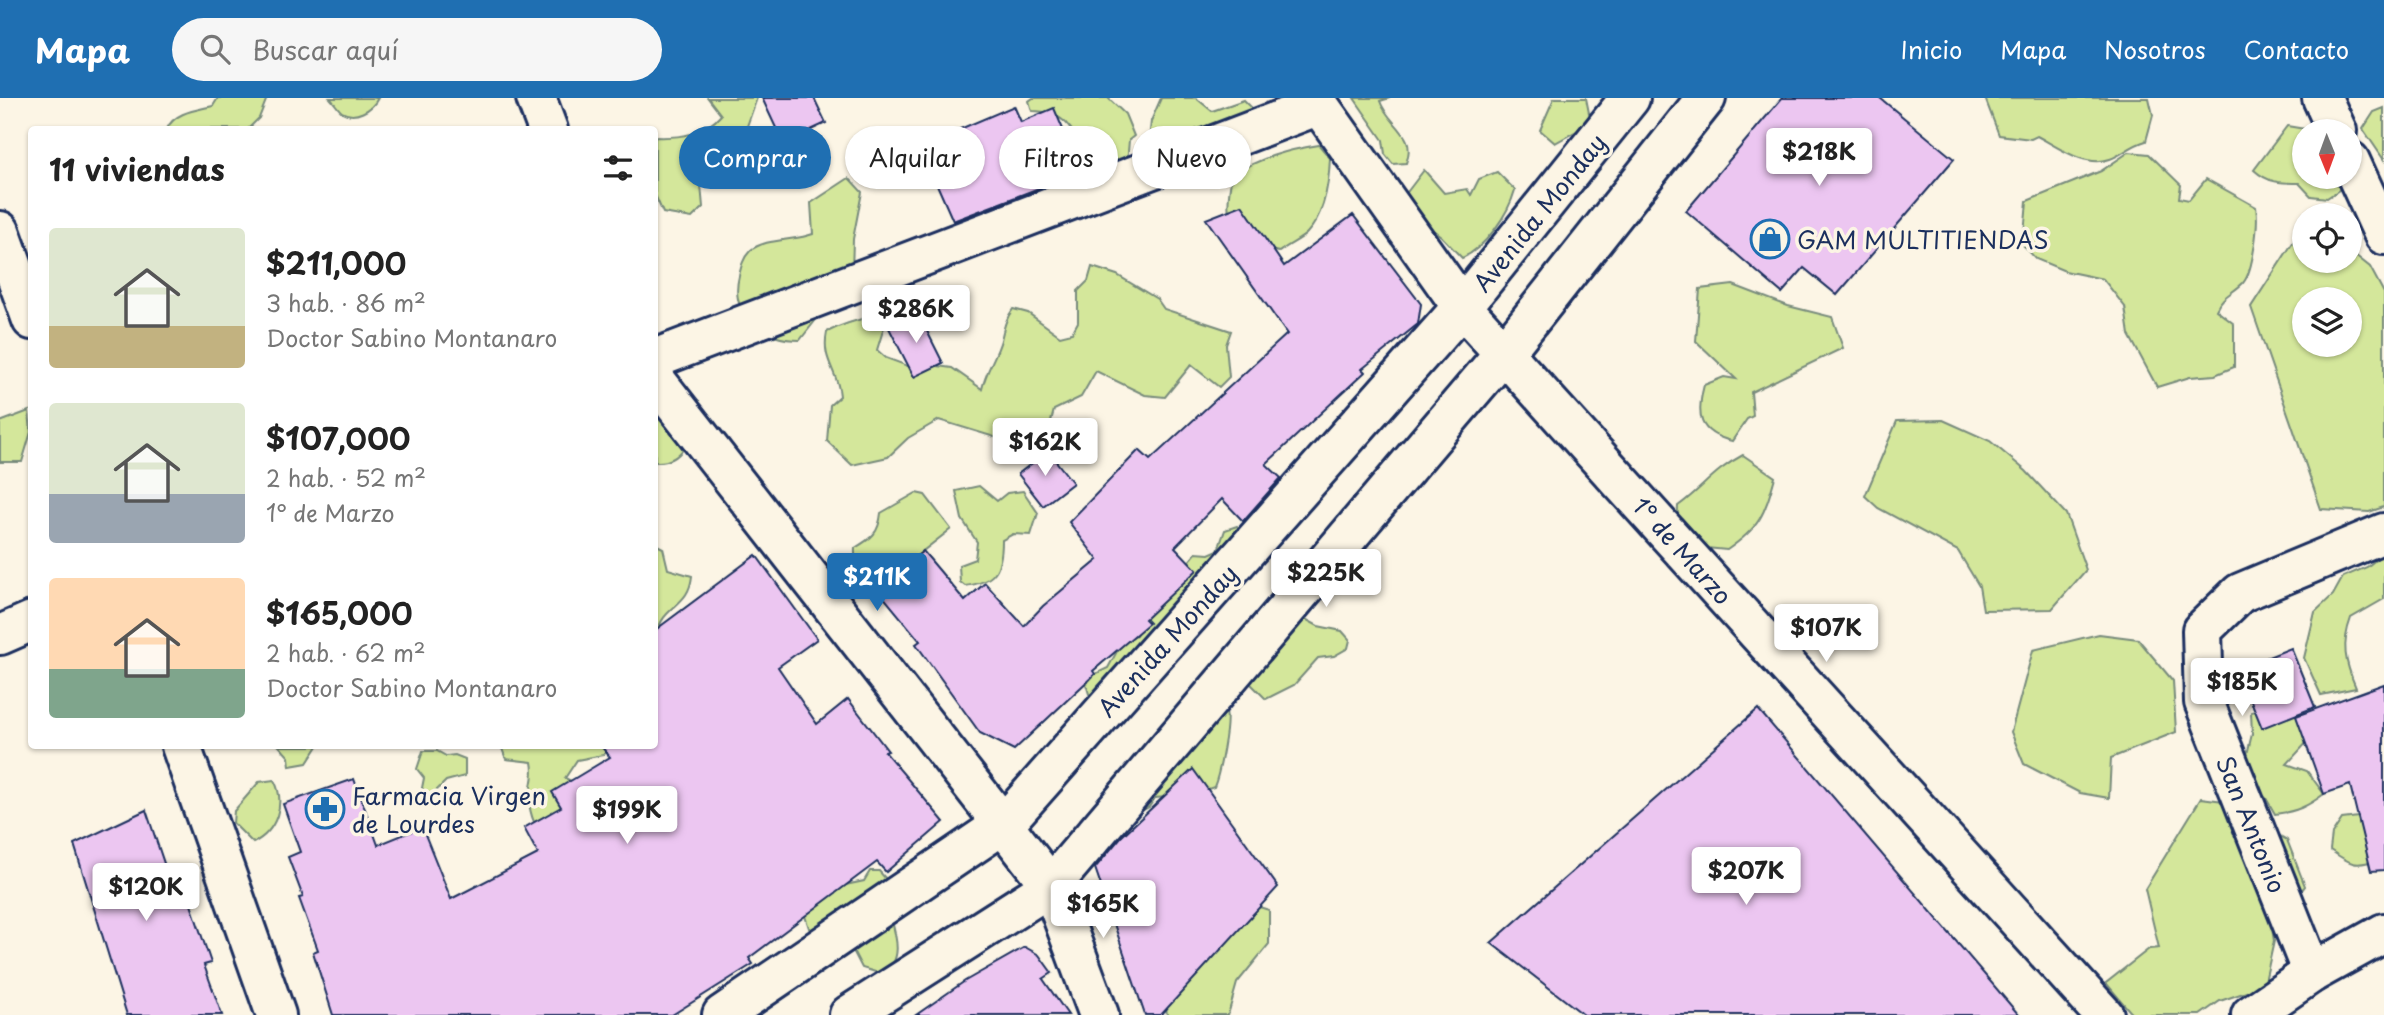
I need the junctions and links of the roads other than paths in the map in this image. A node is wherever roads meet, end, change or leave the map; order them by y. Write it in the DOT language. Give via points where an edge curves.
graph roads {
  1 [pos="536,98"];
  2 [pos="1630,98"];
  3 [pos="1706,98"];
  4 [pos="2322,98"];
  5 [pos="1315,102"];
  6 [pos="2332,119"];
  7 [pos="546,126"];
  8 [pos="2362,187"];
  9 [pos="0,230"];
  10 [pos="2384,235"];
  11 [pos="1462,307"];
  12 [pos="28,309"];
  13 [pos="1504,353"];
  14 [pos="658,357"];
  15 [pos="658,383"];
  16 [pos="2384,533"];
  17 [pos="28,623"];
  18 [pos="0,635"];
  19 [pos="182,749"];
  20 [pos="1004,823"];
  21 [pos="1051,886"];
  22 [pos="2384,933"];
  23 [pos="2312,973"];
  24 [pos="276,1015"];
  25 [pos="722,1015"];
  26 [pos="849,1015"];
  27 [pos="1099,1015"];
  28 [pos="2104,1015"];
  29 [pos="2251,1015"];
  1 -- 7 [label="street"];
  2 -- 11 [label="street, Avenida Monday"];
  3 -- 13 [label="street"];
  4 -- 6 [label="street"];
  5 -- 11 [label="street, 1° de Marzo"];
  5 -- 14 [label="street"];
  8 -- 10 [label="street"];
  9 -- 12 [label="street"];
  11 -- 13 [label="street, 1° de Marzo"];
  11 -- 20 [label="street, Avenida Monday"];
  13 -- 21 [label="street"];
  13 -- 28 [label="street, 1° de Marzo"];
  15 -- 20 [label="street"];
  16 -- 23 [label="street, San Antonio" via="2240,593 2202,630 2204,702"];
  17 -- 18 [label="street"];
  19 -- 24 [label="street"];
  20 -- 21 [label="street"];
  20 -- 25 [label="street, Avenida Monday"];
  21 -- 26 [label="street"];
  21 -- 27 [label="street"];
  22 -- 23 [label="street"];
  23 -- 29 [label="street"];
}
